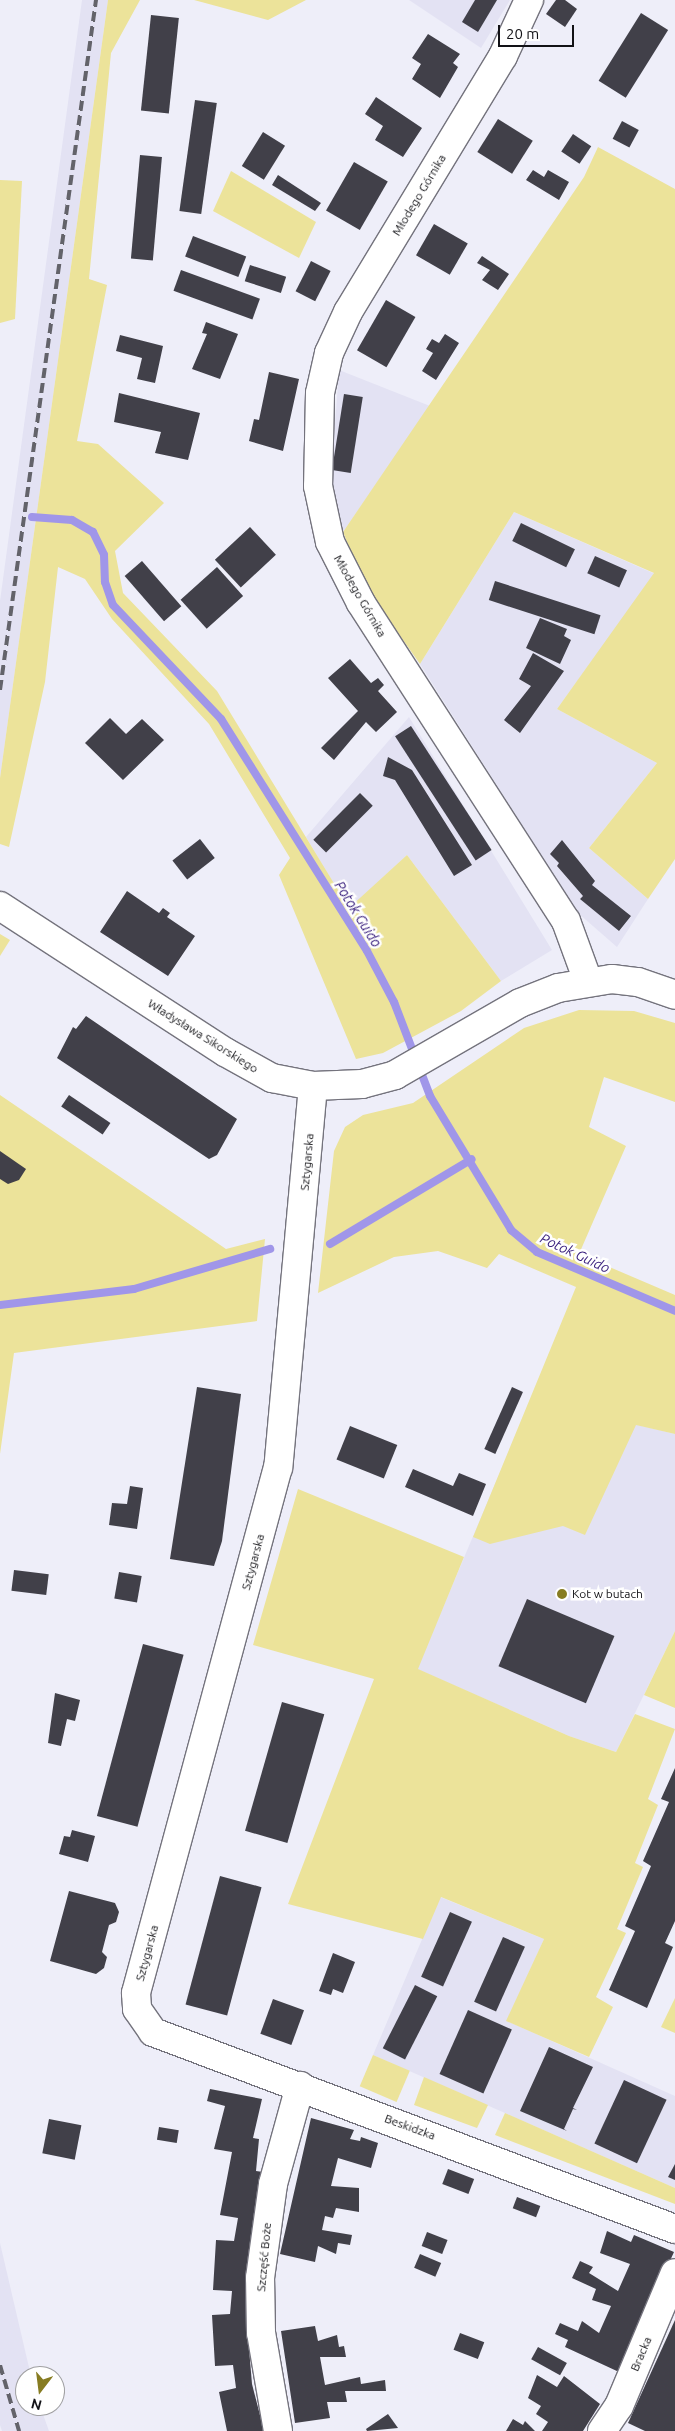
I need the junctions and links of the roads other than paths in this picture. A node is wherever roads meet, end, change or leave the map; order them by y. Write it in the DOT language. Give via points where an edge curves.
graph roads {
  1 [pos="529,0"];
  2 [pos="0,906"];
  3 [pos="588,981"];
  4 [pos="675,995"];
  5 [pos="313,1086"];
  6 [pos="144,2026"];
  7 [pos="300,2086"];
  8 [pos="675,2229"];
  9 [pos="675,2274"];
  10 [pos="278,2431"];
  11 [pos="602,2431"];
  1 -- 3 [label="street, Młodego Górnika" via="503,56 348,312 328,353 320,393 318,486 330,542 361,603 566,921"];
  2 -- 5 [label="street, Władysława Sikorskiego" via="225,1052 272,1078"];
  3 -- 4 [label="street, Władysława Sikorskiego" via="638,982"];
  3 -- 5 [label="street, Władysława Sikorskiego" via="520,1003 395,1075 362,1084"];
  5 -- 6 [label="street, Sztygarska" via="278,1467 136,1993 137,2009"];
  6 -- 7 [label="street, Beskidzka"];
  7 -- 8 [label="street, Beskidzka"];
  7 -- 10 [label="street, Szczęść Boże" via="273,2184 260,2278 261,2333"];
  9 -- 11 [label="street, Bracka" via="619,2406"];
}
